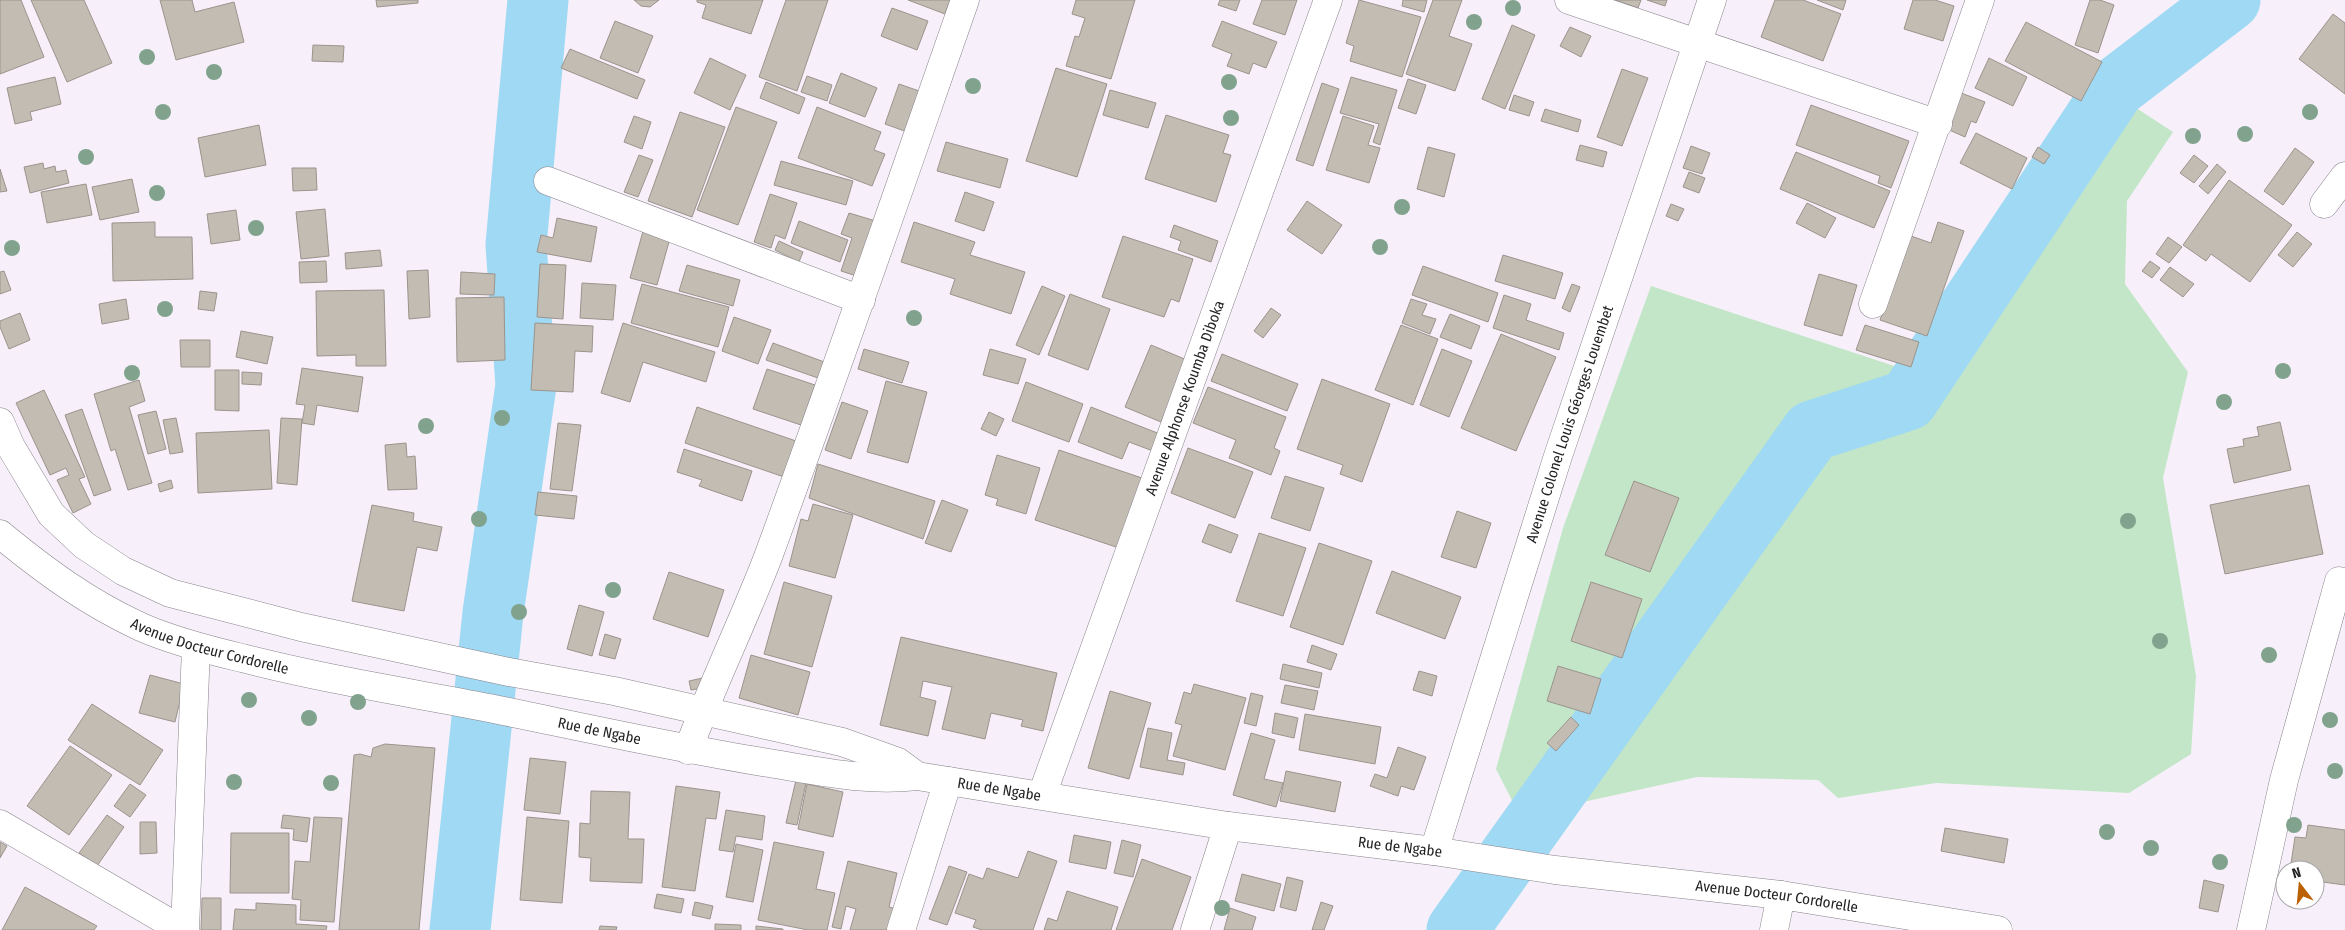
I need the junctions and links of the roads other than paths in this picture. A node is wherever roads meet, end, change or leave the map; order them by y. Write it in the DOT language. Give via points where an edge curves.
graph roads {
  1 [pos="965,0"];
  2 [pos="1328,0"];
  3 [pos="1569,0"];
  4 [pos="1712,0"];
  5 [pos="1980,0"];
  6 [pos="1697,43"];
  7 [pos="1938,124"];
  8 [pos="2345,176"];
  9 [pos="548,181"];
  10 [pos="2324,204"];
  11 [pos="861,300"];
  12 [pos="1873,304"];
  13 [pos="0,422"];
  14 [pos="0,534"];
  15 [pos="2339,581"];
  16 [pos="196,647"];
  17 [pos="446,700"];
  18 [pos="702,712"];
  19 [pos="688,750"];
  20 [pos="917,776"];
  21 [pos="948,781"];
  22 [pos="1042,795"];
  23 [pos="0,824"];
  24 [pos="1228,826"];
  25 [pos="1434,852"];
  26 [pos="1555,870"];
  27 [pos="1781,895"];
  28 [pos="183,930"];
  29 [pos="901,930"];
  30 [pos="1195,930"];
  31 [pos="1774,930"];
  32 [pos="1998,930"];
  33 [pos="2251,930"];
  1 -- 11 [label="street"];
  2 -- 22 [label="street, Avenue Alphonse Koumba Diboka"];
  3 -- 6 [label="street"];
  4 -- 6 [label="street, Avenue Colonel Louis Géorges Louembet"];
  5 -- 7 [label="street"];
  6 -- 7 [label="street"];
  6 -- 25 [label="street, Avenue Colonel Louis Géorges Louembet" via="1558,456"];
  7 -- 12 [label="street"];
  8 -- 10 [label="street"];
  9 -- 11 [label="street"];
  11 -- 18 [label="street" via="767,560"];
  13 -- 18 [label="street" via="11,447 51,514 84,545 123,571 170,593 221,608"];
  14 -- 16 [label="street, Avenue Docteur Cordorelle" via="50,575 94,602 141,627"];
  15 -- 33 [label="street" via="2284,780"];
  16 -- 17 [label="street, Avenue Docteur Cordorelle" via="284,669"];
  16 -- 28 [label="street"];
  17 -- 19 [label="street, Rue de Ngabe"];
  18 -- 19 [label="street"];
  18 -- 20 [label="street" via="842,742 898,762"];
  19 -- 20 [label="street, Rue de Ngabe" via="833,774 887,780"];
  20 -- 21 [label="street, Rue de Ngabe"];
  21 -- 22 [label="street, Rue de Ngabe"];
  21 -- 29 [label="street"];
  22 -- 24 [label="street, Rue de Ngabe"];
  23 -- 28 [label="street"];
  24 -- 25 [label="street, Rue de Ngabe"];
  24 -- 30 [label="street"];
  25 -- 26 [label="street, Rue de Ngabe"];
  26 -- 27 [label="street, Avenue Docteur Cordorelle"];
  27 -- 31 [label="street"];
  27 -- 32 [label="street, Avenue Docteur Cordorelle"];
}
